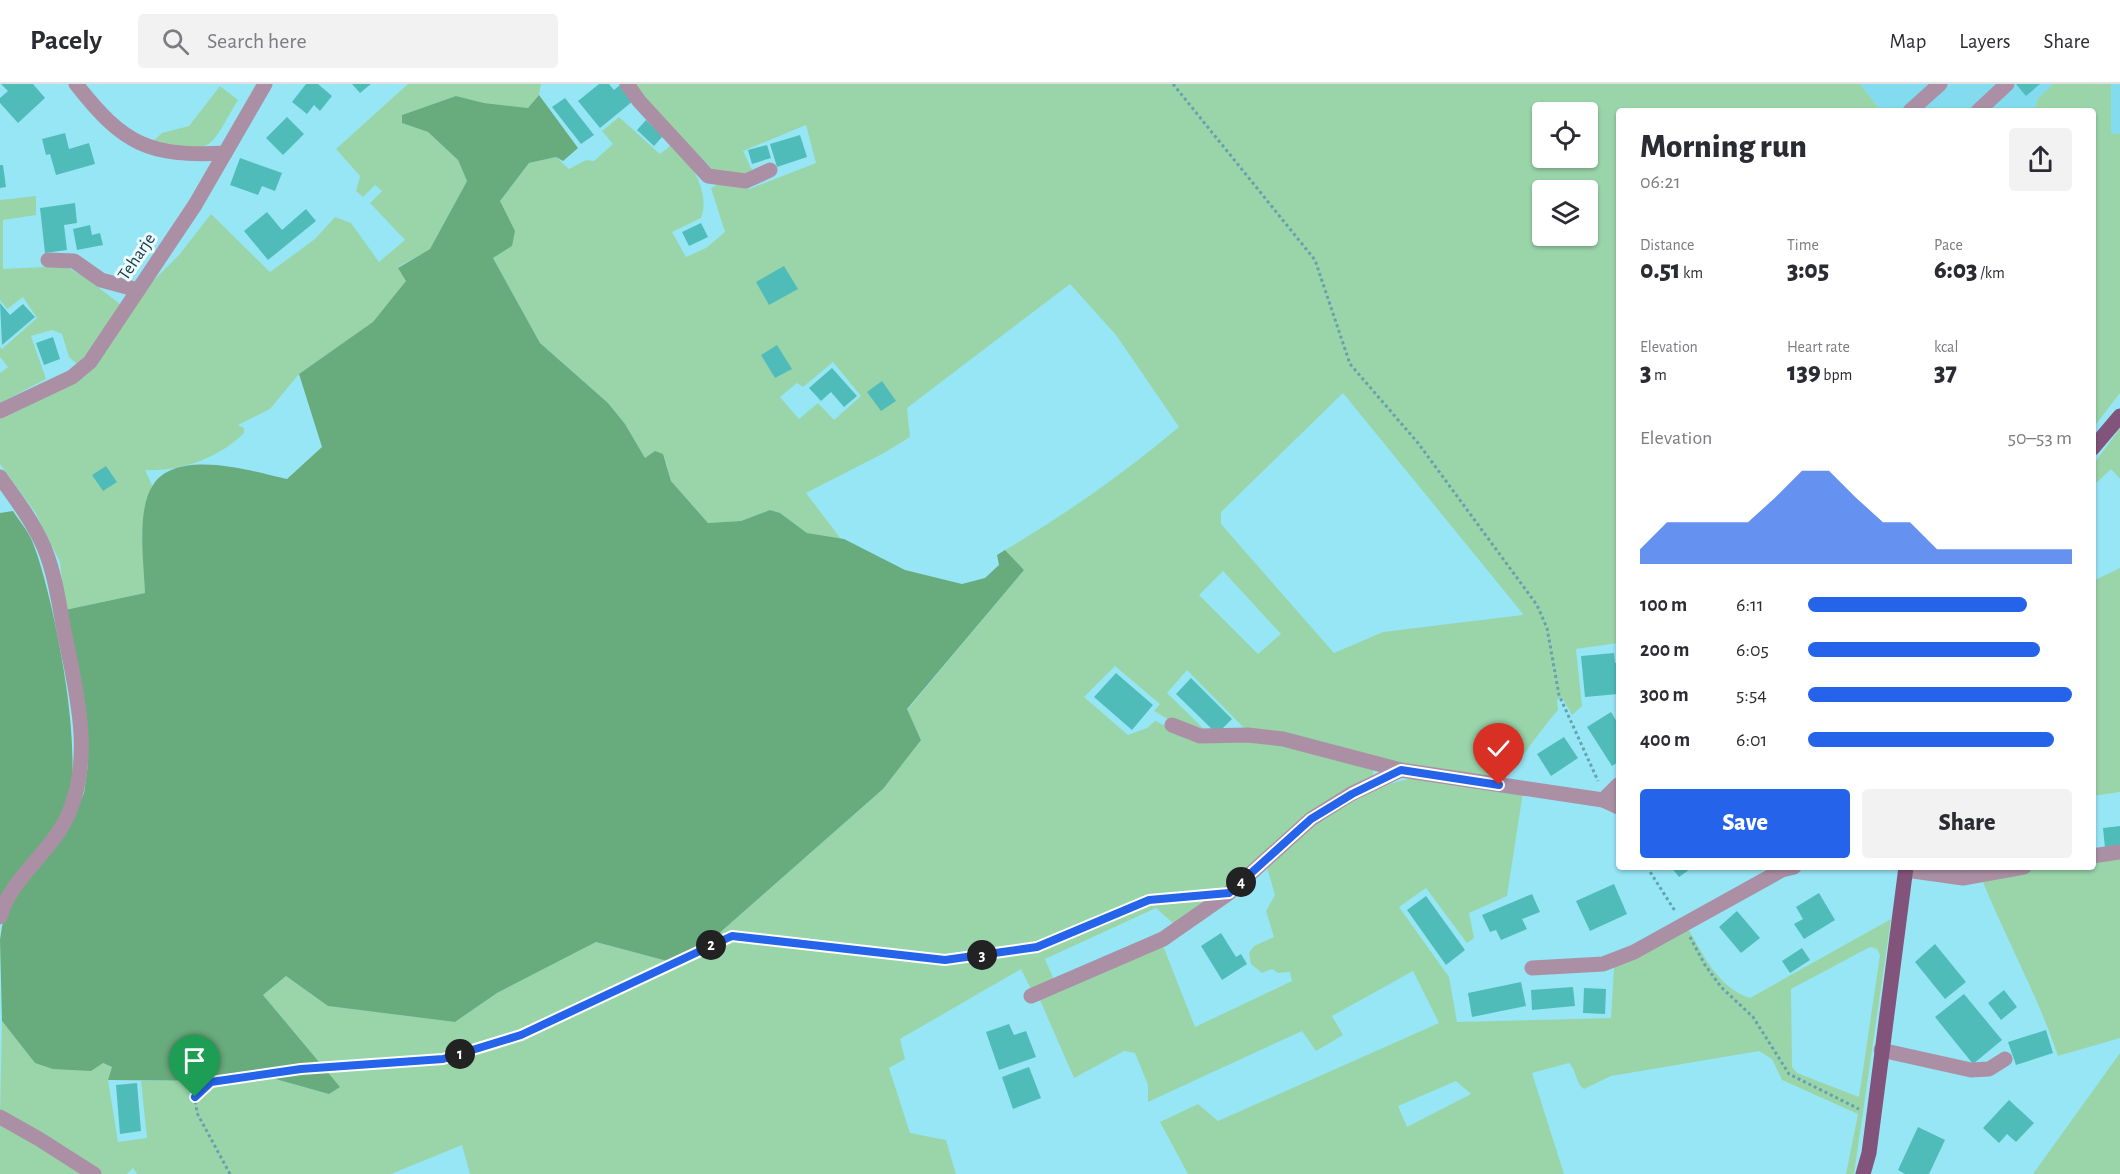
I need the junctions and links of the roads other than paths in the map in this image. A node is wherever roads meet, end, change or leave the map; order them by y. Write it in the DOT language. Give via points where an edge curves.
graph roads {
  1 [pos="76,84"];
  2 [pos="265,84"];
  3 [pos="627,84"];
  4 [pos="1940,84"];
  5 [pos="2007,84"];
  6 [pos="1913,108"];
  7 [pos="1981,108"];
  8 [pos="225,153"];
  9 [pos="770,170"];
  10 [pos="48,260"];
  11 [pos="138,290"];
  12 [pos="0,411"];
  13 [pos="2120,416"];
  14 [pos="2096,444"];
  15 [pos="0,477"];
  16 [pos="1172,725"];
  17 [pos="1401,770"];
  18 [pos="1616,787"];
  19 [pos="1603,800"];
  20 [pos="1616,806"];
  21 [pos="2120,852"];
  22 [pos="2096,855"];
  23 [pos="1782,870"];
  24 [pos="1906,870"];
  25 [pos="1912,870"];
  26 [pos="2008,870"];
  27 [pos="0,917"];
  28 [pos="1532,968"];
  29 [pos="1031,996"];
  30 [pos="1881,1050"];
  31 [pos="2005,1059"];
  32 [pos="0,1117"];
  33 [pos="94,1174"];
  34 [pos="1863,1174"];
  1 -- 8 [label="street" via="119,133 156,149 186,155"];
  2 -- 8 [label="street, Teharje"];
  3 -- 9 [label="street" via="708,176 746,181"];
  4 -- 6 [label="street"];
  5 -- 7 [label="street"];
  8 -- 11 [label="street, Teharje"];
  10 -- 11 [label="street" via="74,261 101,280"];
  11 -- 12 [label="street, Teharje" via="90,362 72,377"];
  13 -- 14 [label="main road"];
  15 -- 27 [label="street" via="43,544 51,567 78,702 81,760 64,822 14,888"];
  16 -- 17 [label="street" via="1200,736 1283,739"];
  17 -- 19 [label="street"];
  17 -- 29 [label="street" via="1311,819 1229,893 1163,939"];
  18 -- 19 [label="street"];
  19 -- 20 [label="street"];
  21 -- 22 [label="street"];
  23 -- 28 [label="street" via="1634,952 1604,964"];
  24 -- 30 [label="main road"];
  25 -- 26 [label="street" via="1964,878"];
  30 -- 31 [label="street" via="1971,1070 1989,1069"];
  30 -- 34 [label="main road"];
  32 -- 33 [label="street"];
}
